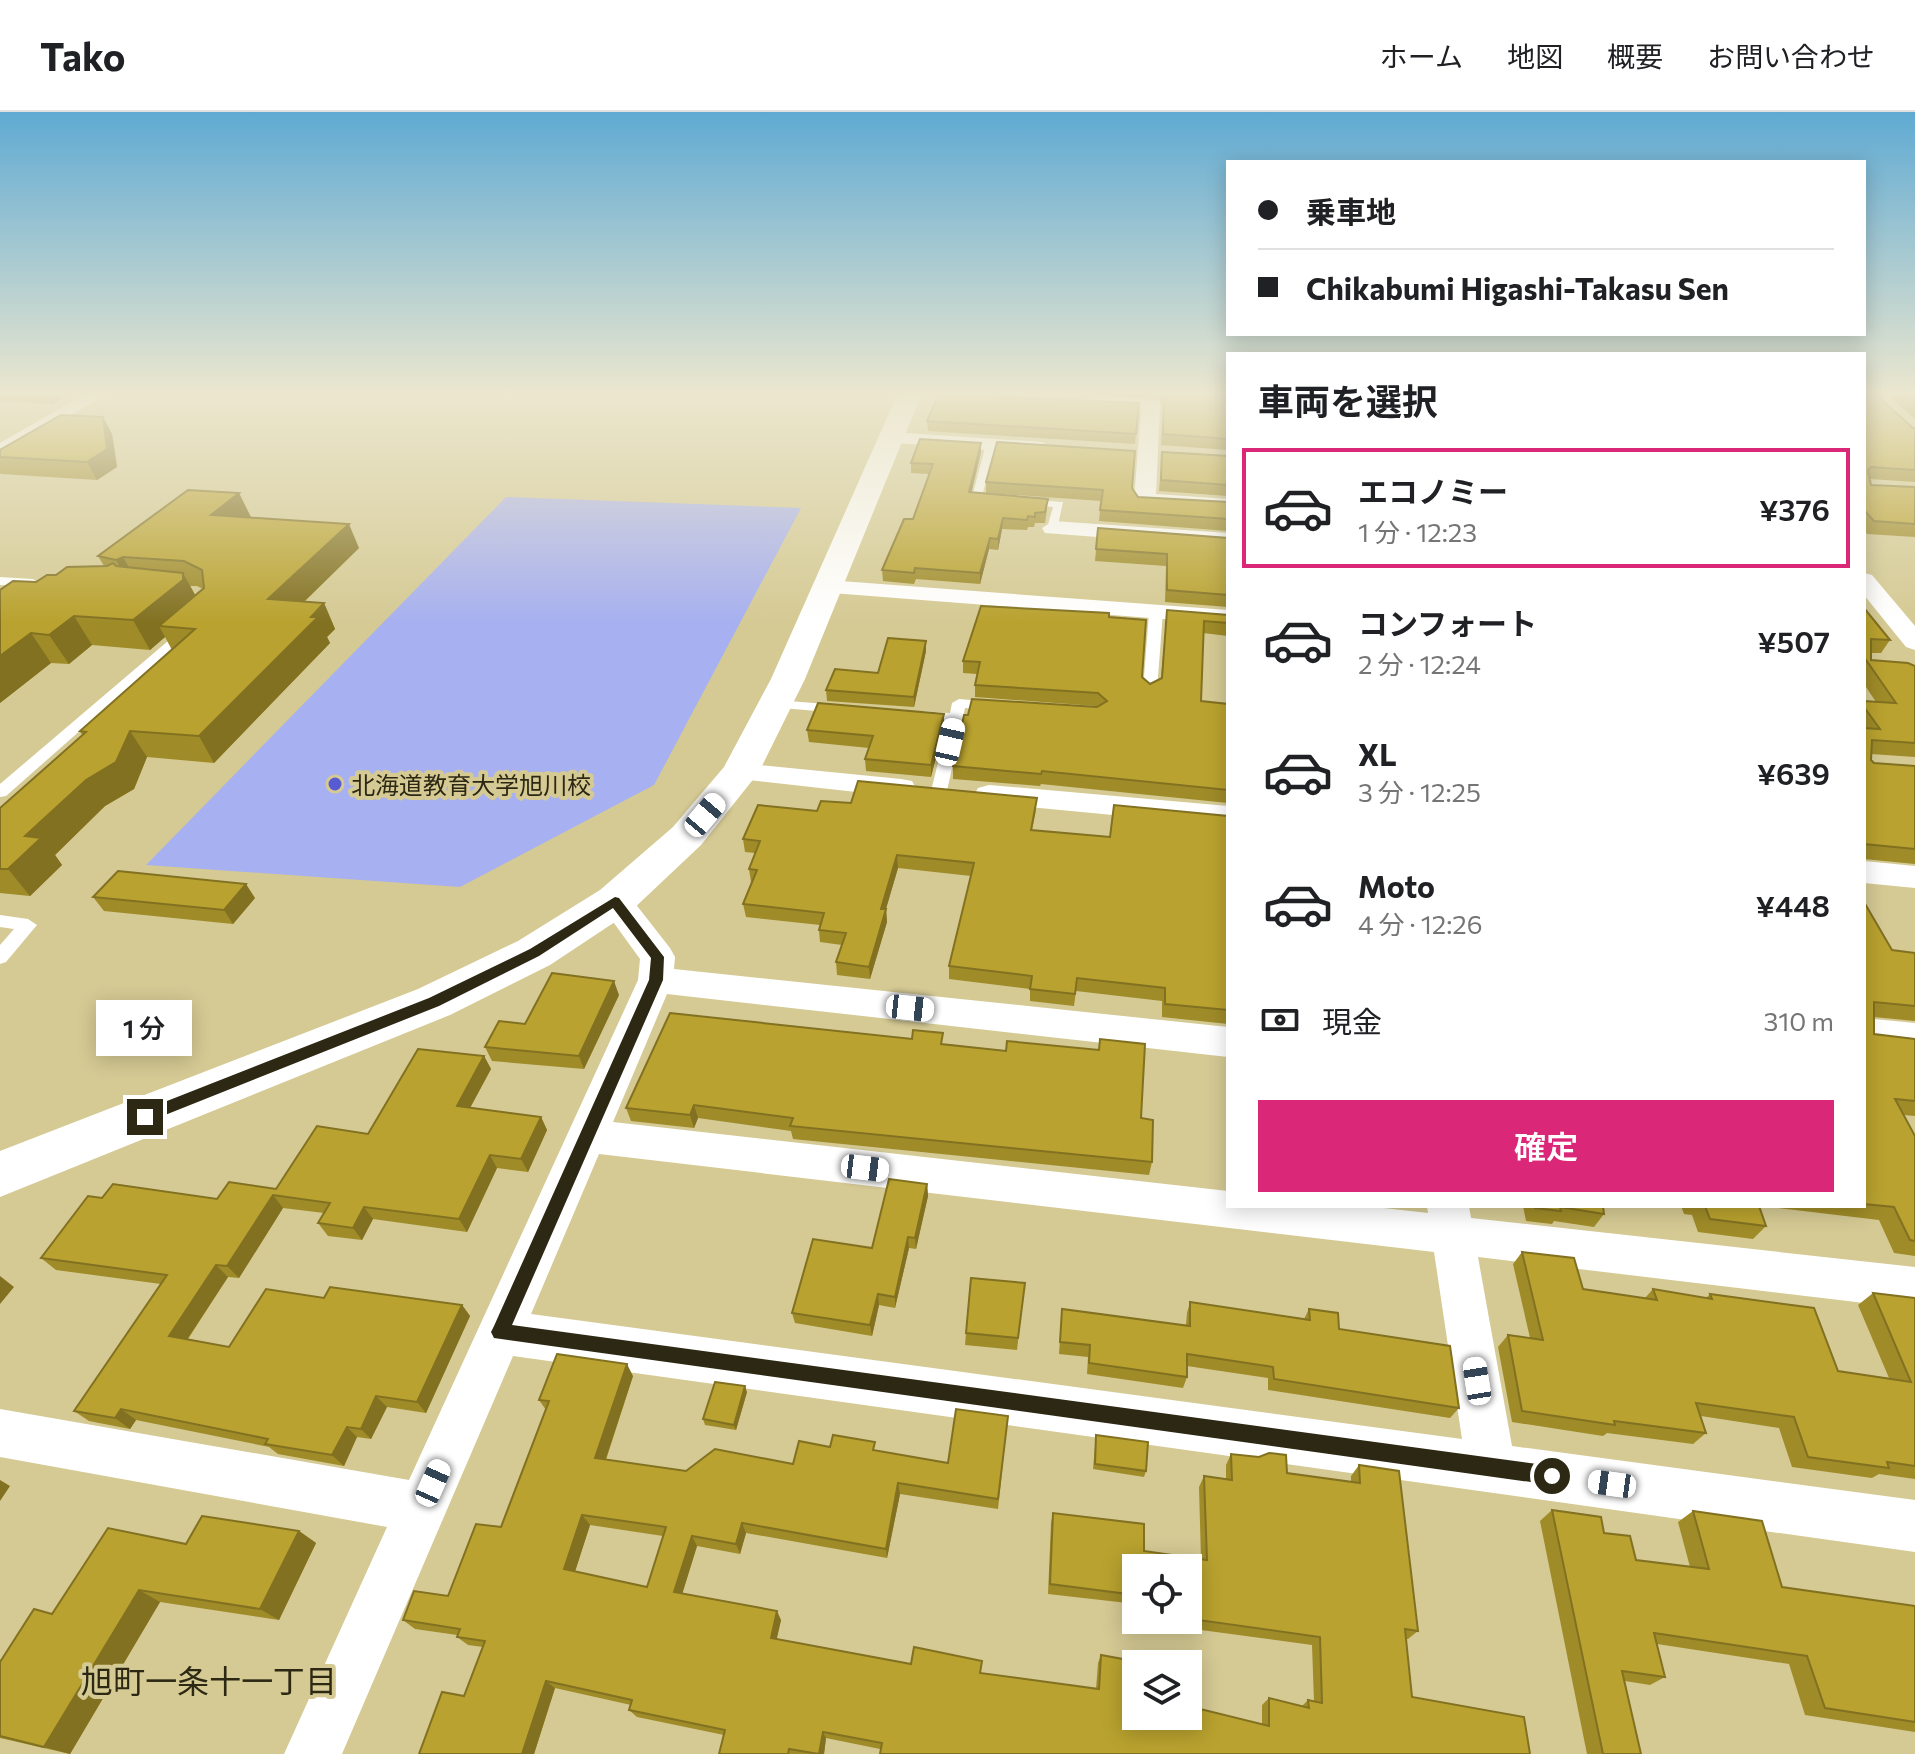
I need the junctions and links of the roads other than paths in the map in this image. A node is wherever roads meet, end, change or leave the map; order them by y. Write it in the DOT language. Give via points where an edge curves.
graph roads {
  1 [pos="877,470"];
  2 [pos="984,470"];
  3 [pos="1148,470"];
  4 [pos="1003,501"];
  5 [pos="1017,502"];
  6 [pos="1226,505"];
  7 [pos="1053,528"];
  8 [pos="1226,540"];
  9 [pos="0,581"];
  10 [pos="1866,583"];
  11 [pos="47,584"];
  12 [pos="827,587"];
  13 [pos="1156,612"];
  14 [pos="1226,617"];
  15 [pos="196,621"];
  16 [pos="1912,636"];
  17 [pos="1150,690"];
  18 [pos="775,704"];
  19 [pos="1005,707"];
  20 [pos="850,710"];
  21 [pos="911,715"];
  22 [pos="956,718"];
  23 [pos="740,772"];
  24 [pos="939,791"];
  25 [pos="0,792"];
  26 [pos="1226,816"];
  27 [pos="1866,872"];
  28 [pos="1915,877"];
  29 [pos="615,901"];
  30 [pos="0,921"];
  31 [pos="0,957"];
  32 [pos="656,980"];
  33 [pos="1866,1032"];
  34 [pos="1915,1038"];
  35 [pos="1226,1042"];
  36 [pos="587,1136"];
  37 [pos="0,1174"];
  38 [pos="1226,1199"];
  39 [pos="1318,1208"];
  40 [pos="1450,1221"];
  41 [pos="1915,1288"];
  42 [pos="500,1332"];
  43 [pos="0,1433"];
  44 [pos="1491,1467"];
  45 [pos="422,1508"];
  46 [pos="1915,1526"];
  47 [pos="313,1754"];
  1 -- 12 [label="street"];
  2 -- 4 [label="lane" via="975,499"];
  3 -- 6 [label="street" via="1145,500"];
  5 -- 7 [label="lane" via="1059,504"];
  7 -- 8 [label="street"];
  9 -- 11 [label="lane"];
  10 -- 16 [label="street"];
  12 -- 13 [label="street"];
  12 -- 18 [label="street"];
  13 -- 14 [label="street"];
  13 -- 17 [label="lane"];
  15 -- 25 [label="lane"];
  18 -- 20 [label="lane"];
  18 -- 23 [label="street"];
  19 -- 22 [label="lane" via="959,703"];
  21 -- 22 [label="lane"];
  22 -- 24 [label="lane"];
  23 -- 24 [label="street"];
  23 -- 29 [label="street" via="687,836"];
  24 -- 26 [label="street"];
  27 -- 28 [label="street"];
  29 -- 32 [label="street" via="658,957"];
  29 -- 37 [label="street" via="534,953 434,1002"];
  30 -- 31 [label="lane" via="28,925"];
  32 -- 35 [label="street"];
  32 -- 36 [label="street"];
  33 -- 34 [label="street"];
  36 -- 38 [label="street"];
  36 -- 42 [label="street"];
  39 -- 40 [label="street"];
  40 -- 41 [label="street"];
  40 -- 44 [label="street"];
  42 -- 44 [label="street"];
  42 -- 45 [label="street"];
  43 -- 45 [label="street"];
  44 -- 46 [label="street"];
  45 -- 47 [label="street"];
}
